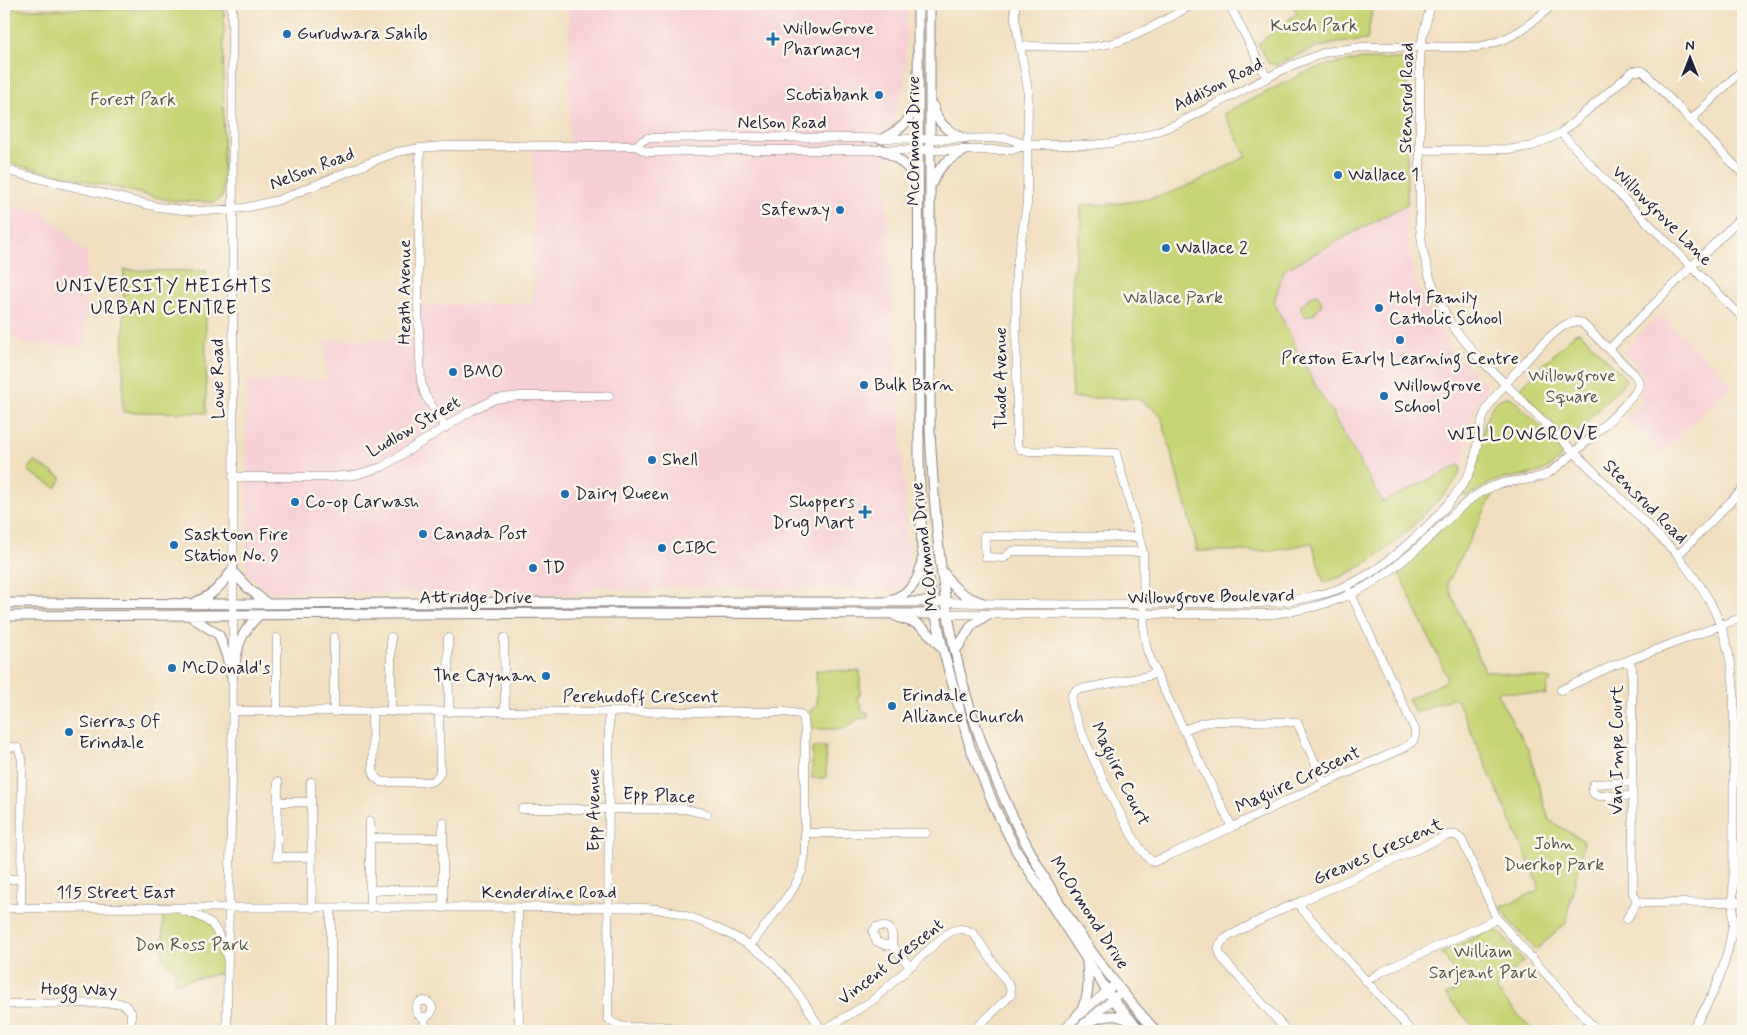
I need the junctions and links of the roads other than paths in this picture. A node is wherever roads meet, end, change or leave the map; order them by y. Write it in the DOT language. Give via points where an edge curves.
graph roads {
  1 [pos="232,4"];
  2 [pos="918,4"];
  3 [pos="930,4"];
  4 [pos="1015,4"];
  5 [pos="1194,4"];
  6 [pos="1229,4"];
  7 [pos="1431,4"];
  8 [pos="1554,4"];
  9 [pos="1020,48"];
  10 [pos="1421,48"];
  11 [pos="1743,69"];
  12 [pos="1266,78"];
  13 [pos="918,96"];
  14 [pos="930,96"];
  15 [pos="1692,120"];
  16 [pos="1561,133"];
  17 [pos="882,139"];
  18 [pos="918,139"];
  19 [pos="930,139"];
  20 [pos="965,139"];
  21 [pos="1027,145"];
  22 [pos="635,146"];
  23 [pos="420,148"];
  24 [pos="881,149"];
  25 [pos="918,150"];
  26 [pos="930,150"];
  27 [pos="966,150"];
  28 [pos="1420,150"];
  29 [pos="4,170"];
  30 [pos="1743,174"];
  31 [pos="931,186"];
  32 [pos="919,187"];
  33 [pos="234,209"];
  34 [pos="1743,215"];
  35 [pos="1692,268"];
  36 [pos="1743,318"];
  37 [pos="1610,349"];
  38 [pos="919,355"];
  39 [pos="931,374"];
  40 [pos="1506,384"];
  41 [pos="609,396"];
  42 [pos="446,428"];
  43 [pos="1574,452"];
  44 [pos="233,477"];
  45 [pos="1743,489"];
  46 [pos="1139,537"];
  47 [pos="922,550"];
  48 [pos="1143,552"];
  49 [pos="1678,555"];
  50 [pos="941,570"];
  51 [pos="232,571"];
  52 [pos="1348,586"];
  53 [pos="1351,595"];
  54 [pos="883,602"];
  55 [pos="934,602"];
  56 [pos="946,602"];
  57 [pos="4,603"];
  58 [pos="984,603"];
  59 [pos="194,604"];
  60 [pos="233,604"];
  61 [pos="268,604"];
  62 [pos="1143,604"];
  63 [pos="892,614"];
  64 [pos="937,614"];
  65 [pos="948,614"];
  66 [pos="1143,614"];
  67 [pos="986,615"];
  68 [pos="4,616"];
  69 [pos="190,616"];
  70 [pos="233,616"];
  71 [pos="258,616"];
  72 [pos="1743,616"];
  73 [pos="1720,625"];
  74 [pos="334,637"];
  75 [pos="391,637"];
  76 [pos="277,638"];
  77 [pos="448,638"];
  78 [pos="504,638"];
  79 [pos="943,649"];
  80 [pos="956,650"];
  81 [pos="1629,660"];
  82 [pos="1156,673"];
  83 [pos="232,679"];
  84 [pos="1561,690"];
  85 [pos="232,712"];
  86 [pos="277,712"];
  87 [pos="334,712"];
  88 [pos="372,712"];
  89 [pos="391,712"];
  90 [pos="440,712"];
  91 [pos="449,712"];
  92 [pos="504,712"];
  93 [pos="609,712"];
  94 [pos="1184,730"];
  95 [pos="4,746"];
  96 [pos="278,782"];
  97 [pos="311,782"];
  98 [pos="1324,782"];
  99 [pos="1632,782"];
  100 [pos="1632,796"];
  101 [pos="277,802"];
  102 [pos="311,802"];
  103 [pos="609,808"];
  104 [pos="522,809"];
  105 [pos="707,814"];
  106 [pos="370,822"];
  107 [pos="443,822"];
  108 [pos="1232,827"];
  109 [pos="805,833"];
  110 [pos="926,833"];
  111 [pos="370,838"];
  112 [pos="443,838"];
  113 [pos="311,857"];
  114 [pos="4,879"];
  115 [pos="21,879"];
  116 [pos="370,890"];
  117 [pos="443,890"];
  118 [pos="1637,901"];
  119 [pos="1300,902"];
  120 [pos="1733,902"];
  121 [pos="1743,902"];
  122 [pos="609,907"];
  123 [pos="4,908"];
  124 [pos="21,908"];
  125 [pos="172,908"];
  126 [pos="228,908"];
  127 [pos="312,908"];
  128 [pos="331,908"];
  129 [pos="370,908"];
  130 [pos="444,908"];
  131 [pos="518,908"];
  132 [pos="1497,919"];
  133 [pos="1627,919"];
  134 [pos="892,945"];
  135 [pos="750,946"];
  136 [pos="227,956"];
  137 [pos="1087,962"];
  138 [pos="910,966"];
  139 [pos="1367,981"];
  140 [pos="1118,988"];
  141 [pos="1107,992"];
  142 [pos="1113,1000"];
  143 [pos="4,1004"];
  144 [pos="425,1016"];
  145 [pos="1076,1017"];
  146 [pos="1085,1022"];
  147 [pos="1133,1023"];
  148 [pos="131,1031"];
  149 [pos="227,1031"];
  150 [pos="331,1031"];
  151 [pos="424,1031"];
  152 [pos="519,1031"];
  153 [pos="686,1031"];
  154 [pos="822,1031"];
  155 [pos="973,1031"];
  156 [pos="1061,1031"];
  157 [pos="1076,1031"];
  158 [pos="1140,1031"];
  159 [pos="1156,1031"];
  160 [pos="1287,1031"];
  161 [pos="1411,1031"];
  162 [pos="1597,1031"];
  163 [pos="1690,1031"];
  1 -- 33 [label="street, Lowe Road"];
  2 -- 13 [label="main road, McOrmond Drive"];
  3 -- 14 [label="main road, McOrmond Drive"];
  4 -- 9 [label="street"];
  5 -- 9 [label="street" via="1113,43"];
  6 -- 12 [label="street"];
  7 -- 10 [label="street, Stensrud Road"];
  8 -- 10 [label="street, Addison Road" via="1517,34 1493,44"];
  9 -- 21 [label="street" via="1028,90"];
  10 -- 12 [label="street, Addison Road" via="1341,49 1311,57"];
  10 -- 28 [label="street, Stensrud Road"];
  11 -- 15 [label="street"];
  12 -- 21 [label="street, Addison Road" via="1176,124 1143,136 1090,145"];
  13 -- 17 [label="main road" via="910,119"];
  13 -- 18 [label="main road, McOrmond Drive"];
  14 -- 19 [label="main road, McOrmond Drive"];
  14 -- 20 [label="main road" via="938,121"];
  15 -- 16 [label="street" via="1643,71 1638,70"];
  15 -- 30 [label="street"];
  16 -- 28 [label="street" via="1532,146 1513,149"];
  16 -- 35 [label="street, Willowgrove Lane"];
  17 -- 18 [label="street, Nelson Road"];
  17 -- 22 [label="street, Nelson Road" via="647,138"];
  18 -- 19 [label="street, Nelson Road"];
  18 -- 25 [label="main road, McOrmond Drive"];
  19 -- 20 [label="street, Addison Road"];
  19 -- 26 [label="main road, McOrmond Drive"];
  20 -- 21 [label="street, Addison Road" via="1008,138"];
  21 -- 27 [label="street, Addison Road" via="1012,150"];
  21 -- 46 [label="street, Thode Avenue" via="1027,204 1016,271 1017,444 1021,450 1027,451 1116,453"];
  22 -- 23 [label="street, Nelson Road"];
  22 -- 24 [label="street, Nelson Road" via="647,152"];
  23 -- 33 [label="street, Nelson Road" via="397,152 279,200"];
  23 -- 42 [label="street, Heath Avenue" via="418,305 421,381 425,395"];
  24 -- 25 [label="street, Nelson Road"];
  24 -- 32 [label="main road" via="907,166"];
  25 -- 26 [label="street, Nelson Road"];
  25 -- 32 [label="main road, McOrmond Drive"];
  26 -- 27 [label="street, Addison Road"];
  26 -- 31 [label="main road, McOrmond Drive"];
  27 -- 31 [label="main road" via="938,170"];
  28 -- 40 [label="street, Stensrud Road" via="1421,238 1435,291 1454,327"];
  29 -- 33 [label="street, Nelson Road" via="158,207 192,211"];
  31 -- 39 [label="main road, McOrmond Drive"];
  32 -- 38 [label="main road, McOrmond Drive"];
  33 -- 44 [label="street, Lowe Road"];
  34 -- 35 [label="street"];
  35 -- 36 [label="street, Willowgrove Lane"];
  35 -- 37 [label="street"];
  37 -- 40 [label="street" via="1582,323 1565,324"];
  37 -- 43 [label="street" via="1634,374 1638,387 1629,400"];
  38 -- 39 [label="main road"];
  38 -- 47 [label="main road, McOrmond Drive"];
  39 -- 50 [label="main road, McOrmond Drive" via="930,431"];
  40 -- 43 [label="street, Stensrud Road"];
  40 -- 52 [label="street, Willowgrove Boulevard" via="1484,414 1474,463 1458,491 1396,555"];
  41 -- 42 [label="street, Ludlow Street" via="529,395 495,399"];
  42 -- 44 [label="street, Ludlow Street" via="382,467 355,475"];
  43 -- 49 [label="street, Stensrud Road"];
  43 -- 53 [label="street, Willowgrove Boulevard" via="1544,475 1513,480 1484,490 1400,564"];
  44 -- 51 [label="street, Lowe Road"];
  45 -- 49 [label="street"];
  46 -- 48 [label="street, Thode Avenue"];
  46 -- 48 [label="street" via="984,536 986,558 1004,558 1012,551"];
  47 -- 54 [label="main road" via="919,577 912,587"];
  47 -- 55 [label="main road, McOrmond Drive"];
  48 -- 62 [label="street, Thode Avenue"];
  49 -- 73 [label="street, Stensrud Road" via="1703,591"];
  50 -- 56 [label="main road, McOrmond Drive"];
  50 -- 58 [label="main road" via="962,595"];
  51 -- 59 [label="main road" via="217,590"];
  51 -- 60 [label="street, Lowe Road"];
  51 -- 61 [label="main road"];
  52 -- 53 [label="street, Maguire Crescent"];
  52 -- 62 [label="street, Willowgrove Boulevard" via="1289,600"];
  53 -- 66 [label="street, Willowgrove Boulevard" via="1311,608 1272,614"];
  53 -- 98 [label="street, Maguire Crescent" via="1415,730 1415,738 1402,749"];
  54 -- 55 [label="main road, Attridge Drive"];
  54 -- 61 [label="main road, Attridge Drive"];
  55 -- 56 [label="main road, Attridge Drive"];
  55 -- 64 [label="main road, McOrmond Drive"];
  56 -- 58 [label="street, Willowgrove Boulevard"];
  56 -- 65 [label="main road, McOrmond Drive"];
  57 -- 59 [label="main road, Attridge Drive"];
  58 -- 62 [label="street, Willowgrove Boulevard"];
  59 -- 60 [label="main road, Attridge Drive"];
  60 -- 61 [label="main road, Attridge Drive"];
  60 -- 70 [label="street"];
  62 -- 66 [label="street, Maguire Crescent"];
  63 -- 64 [label="main road, Attridge Drive"];
  63 -- 71 [label="main road, Attridge Drive"];
  63 -- 79 [label="main road" via="917,624"];
  64 -- 65 [label="main road, Attridge Drive"];
  64 -- 79 [label="main road, McOrmond Drive"];
  65 -- 67 [label="street, Willowgrove Boulevard"];
  65 -- 80 [label="main road, McOrmond Drive"];
  66 -- 67 [label="street, Willowgrove Boulevard"];
  66 -- 82 [label="street, Maguire Crescent" via="1147,650"];
  67 -- 80 [label="main road" via="968,630"];
  68 -- 69 [label="main road, Attridge Drive"];
  69 -- 70 [label="main road, Attridge Drive"];
  69 -- 83 [label="main road" via="219,635"];
  70 -- 71 [label="main road, Attridge Drive"];
  70 -- 83 [label="street"];
  71 -- 83 [label="main road" via="238,642"];
  72 -- 73 [label="street"];
  73 -- 81 [label="street"];
  73 -- 120 [label="street, Stensrud Road" via="1729,654 1734,692"];
  74 -- 87 [label="street"];
  75 -- 89 [label="street"];
  76 -- 86 [label="street"];
  77 -- 91 [label="street"];
  78 -- 92 [label="street"];
  79 -- 137 [label="main road, McOrmond Drive" via="970,747 995,808 1017,852"];
  80 -- 140 [label="main road, McOrmond Drive" via="968,703 982,743 1028,846 1060,902"];
  81 -- 84 [label="street"];
  81 -- 99 [label="street, Van Impe Court" via="1632,668"];
  82 -- 94 [label="street, Maguire Crescent"];
  82 -- 108 [label="street, Maguire Court" via="1076,690 1072,695 1072,709 1100,773 1141,848 1153,862"];
  83 -- 85 [label="street"];
  85 -- 86 [label="street, Perehudoff Crescent"];
  85 -- 126 [label="street"];
  86 -- 87 [label="street, Perehudoff Crescent"];
  87 -- 88 [label="street, Perehudoff Crescent"];
  88 -- 89 [label="street, Perehudoff Crescent"];
  88 -- 90 [label="street" via="373,772 381,782 430,782 436,779 440,773"];
  89 -- 90 [label="street, Perehudoff Crescent"];
  90 -- 91 [label="street, Perehudoff Crescent"];
  91 -- 92 [label="street, Perehudoff Crescent"];
  92 -- 93 [label="street, Perehudoff Crescent"];
  93 -- 103 [label="street, Epp Avenue"];
  93 -- 109 [label="street, Perehudoff Crescent" via="800,714 805,724"];
  94 -- 98 [label="street" via="1216,722 1297,722"];
  94 -- 108 [label="street, Maguire Crescent"];
  95 -- 115 [label="street" via="18,748 22,758"];
  96 -- 101 [label="street"];
  97 -- 102 [label="street"];
  98 -- 108 [label="street, Maguire Crescent"];
  99 -- 100 [label="street, Van Impe Court"];
  99 -- 100 [label="street" via="1600,782 1592,789 1599,796"];
  100 -- 118 [label="street, Van Impe Court" via="1633,893"];
  101 -- 102 [label="street"];
  101 -- 113 [label="street" via="277,857"];
  102 -- 113 [label="street"];
  103 -- 104 [label="street, Epp Place"];
  103 -- 105 [label="street, Epp Place" via="685,809"];
  103 -- 122 [label="street, Epp Avenue"];
  106 -- 111 [label="street"];
  107 -- 112 [label="street"];
  109 -- 110 [label="street"];
  109 -- 135 [label="street, Perehudoff Crescent" via="802,871 793,889"];
  111 -- 112 [label="street"];
  111 -- 116 [label="street"];
  112 -- 117 [label="street"];
  113 -- 127 [label="street"];
  114 -- 115 [label="street"];
  115 -- 124 [label="street"];
  116 -- 117 [label="street"];
  116 -- 129 [label="street"];
  117 -- 130 [label="street"];
  118 -- 120 [label="street"];
  118 -- 133 [label="street"];
  119 -- 132 [label="street, Greaves Crescent" via="1448,835 1456,835 1462,840"];
  119 -- 139 [label="street, Greaves Crescent" via="1302,909"];
  119 -- 160 [label="street" via="1231,935 1219,946 1223,960"];
  120 -- 121 [label="street"];
  120 -- 163 [label="street, Stensrud Road" via="1731,938 1724,965 1708,1003"];
  122 -- 131 [label="street, Kenderdine Road"];
  122 -- 135 [label="street, Kenderdine Road" via="663,910 716,927"];
  122 -- 153 [label="street, Epp Avenue" via="608,1018 620,1026 660,1026"];
  123 -- 124 [label="street, 115 Street East"];
  124 -- 125 [label="street, 115 Street East"];
  125 -- 126 [label="street, 115 Street East"];
  125 -- 136 [label="street" via="203,916 217,929"];
  126 -- 127 [label="street, Kenderdine Road"];
  126 -- 136 [label="street"];
  127 -- 128 [label="street, Kenderdine Road"];
  128 -- 129 [label="street, Kenderdine Road"];
  128 -- 150 [label="street"];
  129 -- 130 [label="street, Kenderdine Road"];
  130 -- 131 [label="street, Kenderdine Road"];
  131 -- 152 [label="street"];
  132 -- 139 [label="street"];
  132 -- 162 [label="street, Greaves Crescent"];
  134 -- 138 [label="street"];
  135 -- 154 [label="street, Kenderdine Road" via="774,964 799,994"];
  136 -- 149 [label="street"];
  137 -- 141 [label="main road, McOrmond Drive"];
  137 -- 145 [label="main road" via="1089,993"];
  138 -- 154 [label="street, Vincent Crescent" via="872,1001"];
  138 -- 155 [label="street, Vincent Crescent" via="952,931 960,929 974,934 1010,987 1011,995"];
  139 -- 161 [label="street, Greaves Crescent"];
  140 -- 141 [label="street"];
  140 -- 142 [label="street"];
  140 -- 159 [label="main road, McOrmond Drive"];
  141 -- 142 [label="main road, McOrmond Drive"];
  141 -- 145 [label="street"];
  142 -- 146 [label="street"];
  142 -- 147 [label="main road, McOrmond Drive"];
  143 -- 148 [label="street, Hogg Way" via="125,1004 131,1012"];
  144 -- 151 [label="street"];
  145 -- 156 [label="street"];
  146 -- 147 [label="main road" via="1121,1016"];
  146 -- 157 [label="street"];
  147 -- 158 [label="main road, McOrmond Drive"];
}
